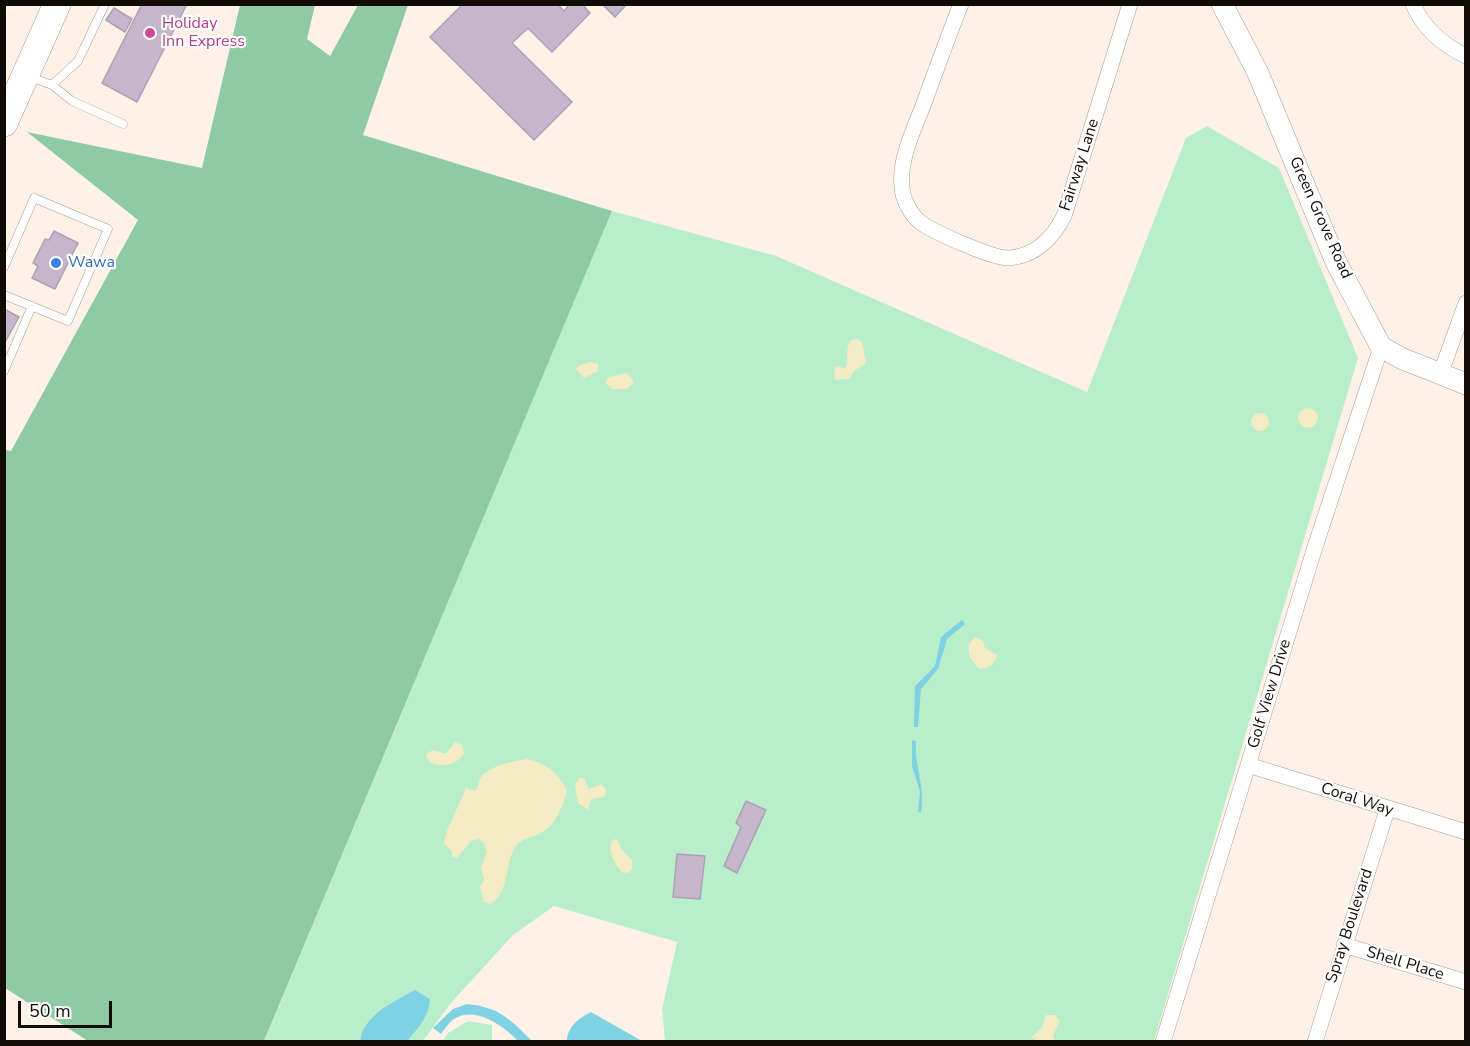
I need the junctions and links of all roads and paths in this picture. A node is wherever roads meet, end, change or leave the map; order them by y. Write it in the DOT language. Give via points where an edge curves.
graph roads {
  1 [pos="57,4"];
  2 [pos="105,4"];
  3 [pos="961,4"];
  4 [pos="1130,4"];
  5 [pos="1222,4"];
  6 [pos="1413,4"];
  7 [pos="1466,56"];
  8 [pos="26,75"];
  9 [pos="52,85"];
  10 [pos="4,123"];
  11 [pos="123,124"];
  12 [pos="4,267"];
  13 [pos="4,295"];
  14 [pos="1466,303"];
  15 [pos="32,306"];
  16 [pos="1381,347"];
  17 [pos="4,371"];
  18 [pos="1440,375"];
  19 [pos="1466,384"];
  20 [pos="1248,765"];
  21 [pos="1387,810"];
  22 [pos="1466,832"];
  23 [pos="1344,945"];
  24 [pos="1466,982"];
  25 [pos="1163,1041"];
  26 [pos="1316,1041"];
  1 -- 8 [label="highway"];
  2 -- 9 [label="lane" via="78,61"];
  3 -- 4 [label="street, Fairway Lane" via="905,155 902,189 920,222 991,256 1008,258 1027,254 1042,245 1064,216"];
  5 -- 16 [label="street, Green Grove Road" via="1258,74 1336,262"];
  6 -- 7 [label="street" via="1427,28 1445,45"];
  8 -- 9 [label="lane"];
  8 -- 10 [label="highway"];
  9 -- 11 [label="lane" via="72,101"];
  12 -- 15 [label="lane" via="34,198 108,229 68,321"];
  13 -- 15 [label="lane"];
  14 -- 18 [label="street"];
  15 -- 17 [label="lane"];
  16 -- 18 [label="street"];
  16 -- 20 [label="street, Golf View Drive"];
  18 -- 19 [label="street"];
  20 -- 21 [label="street, Coral Way"];
  20 -- 25 [label="street, Golf View Drive"];
  21 -- 22 [label="street, Coral Way"];
  21 -- 23 [label="street, Spray Boulevard"];
  23 -- 24 [label="street, Shell Place"];
  23 -- 26 [label="street, Spray Boulevard"];
}
